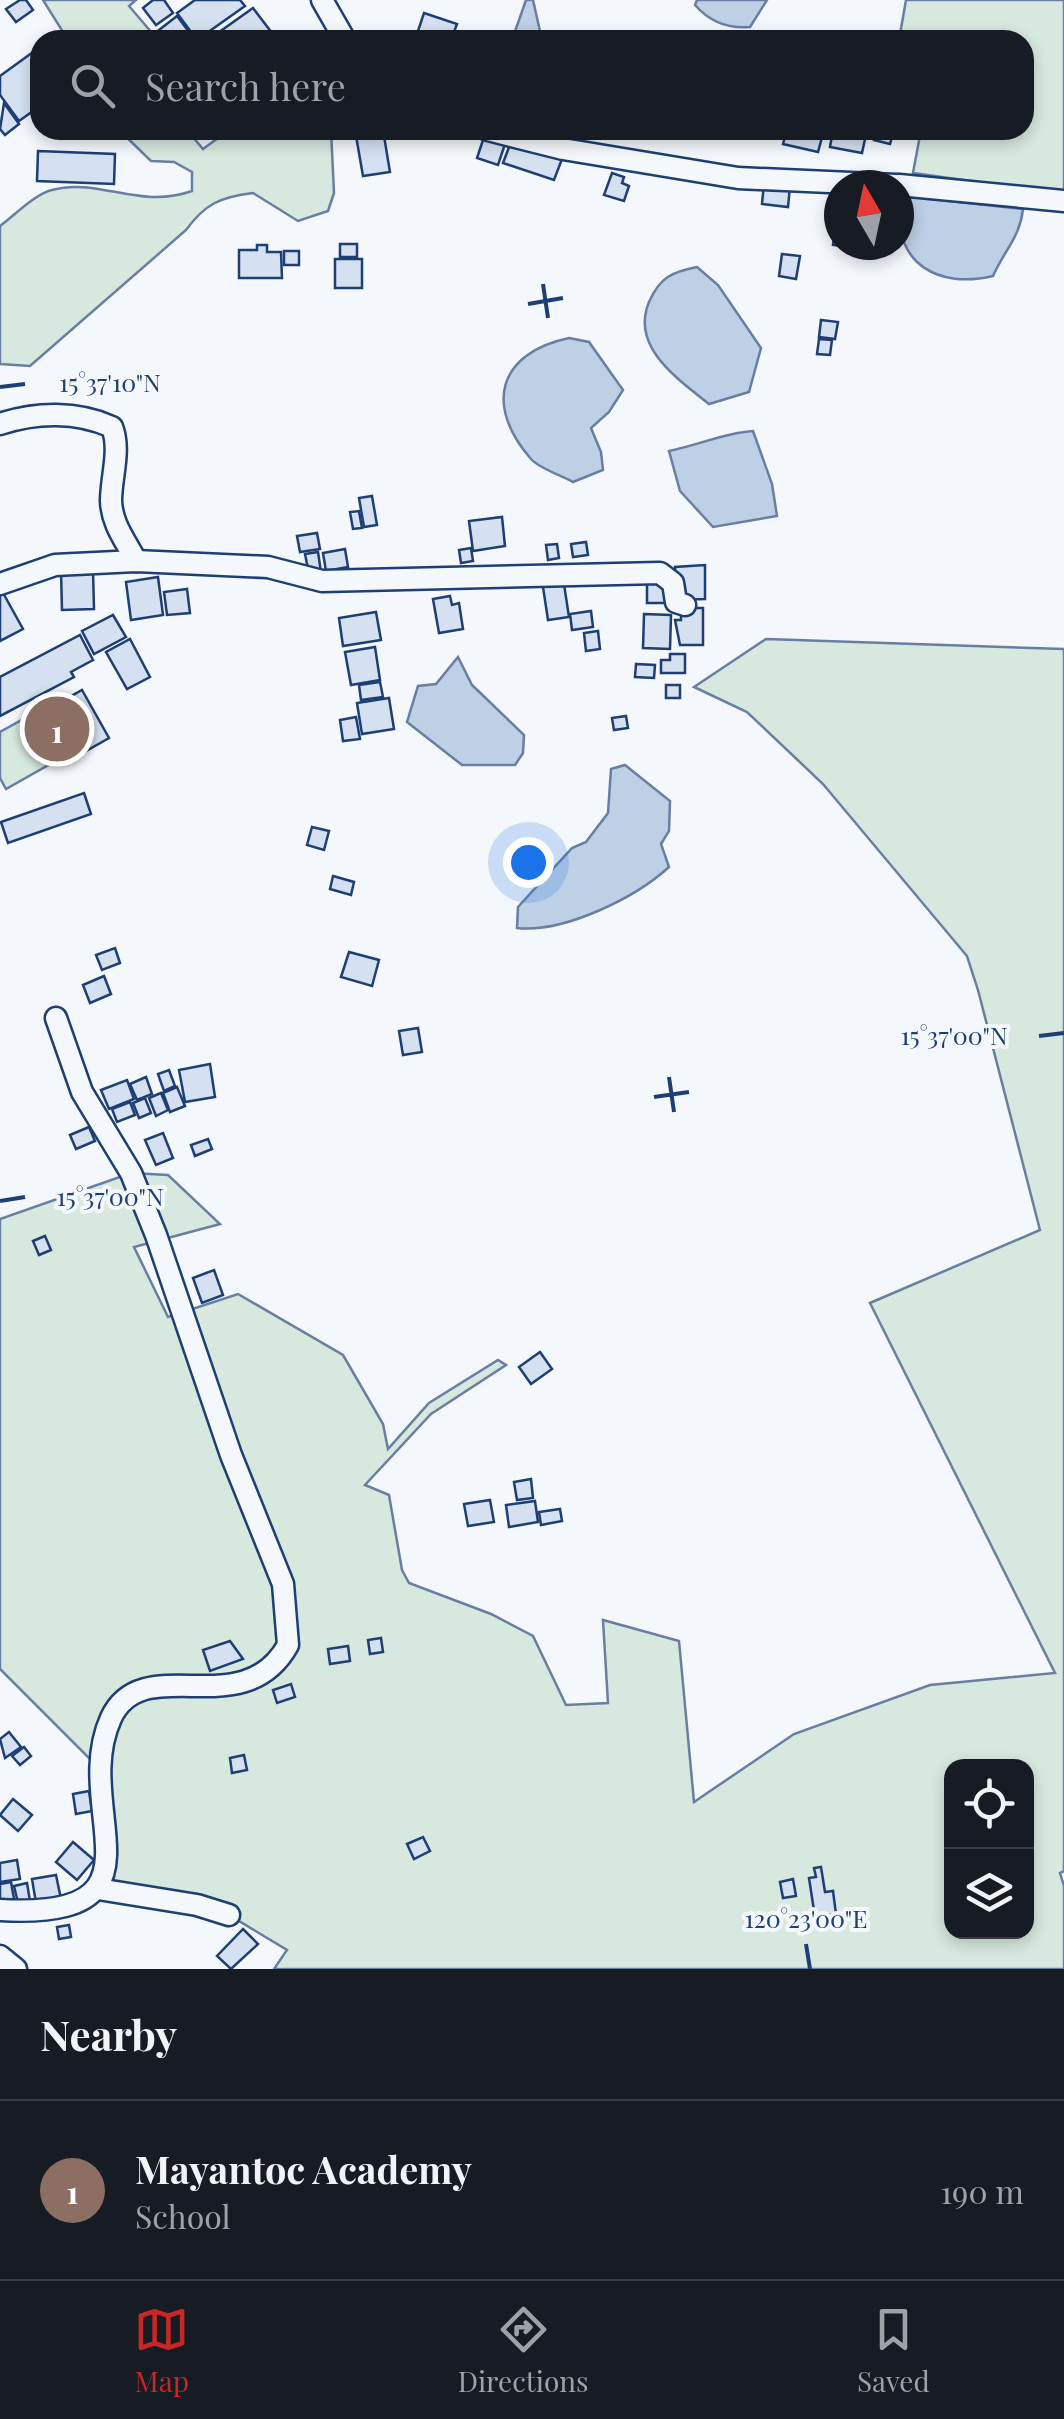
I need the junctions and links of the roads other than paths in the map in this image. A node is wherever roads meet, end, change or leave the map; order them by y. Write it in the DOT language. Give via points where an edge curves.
graph roads {
  1 [pos="322,0"];
  2 [pos="338,30"];
  3 [pos="527,140"];
  4 [pos="824,182"];
  5 [pos="914,186"];
  6 [pos="1064,200"];
  7 [pos="0,424"];
  8 [pos="136,562"];
  9 [pos="0,584"];
  10 [pos="685,605"];
  11 [pos="56,1018"];
  12 [pos="98,1889"];
  13 [pos="0,1910"];
  14 [pos="229,1915"];
  15 [pos="0,1956"];
  16 [pos="16,1969"];
  1 -- 2 [label="street"];
  3 -- 4 [label="street" via="738,178"];
  5 -- 6 [label="street"];
  7 -- 8 [label="street" via="47,415 90,417 112,427 111,504"];
  8 -- 9 [label="street" via="54,565"];
  8 -- 10 [label="street" via="268,566 322,581 660,573 673,583 676,602"];
  11 -- 12 [label="street" via="82,1092 131,1173 156,1236 284,1584 289,1623 288,1645 267,1672 204,1689 156,1685 122,1701 104,1742 106,1855"];
  12 -- 13 [label="street" via="44,1913"];
  12 -- 14 [label="street"];
  15 -- 16 [label="street"];
}
